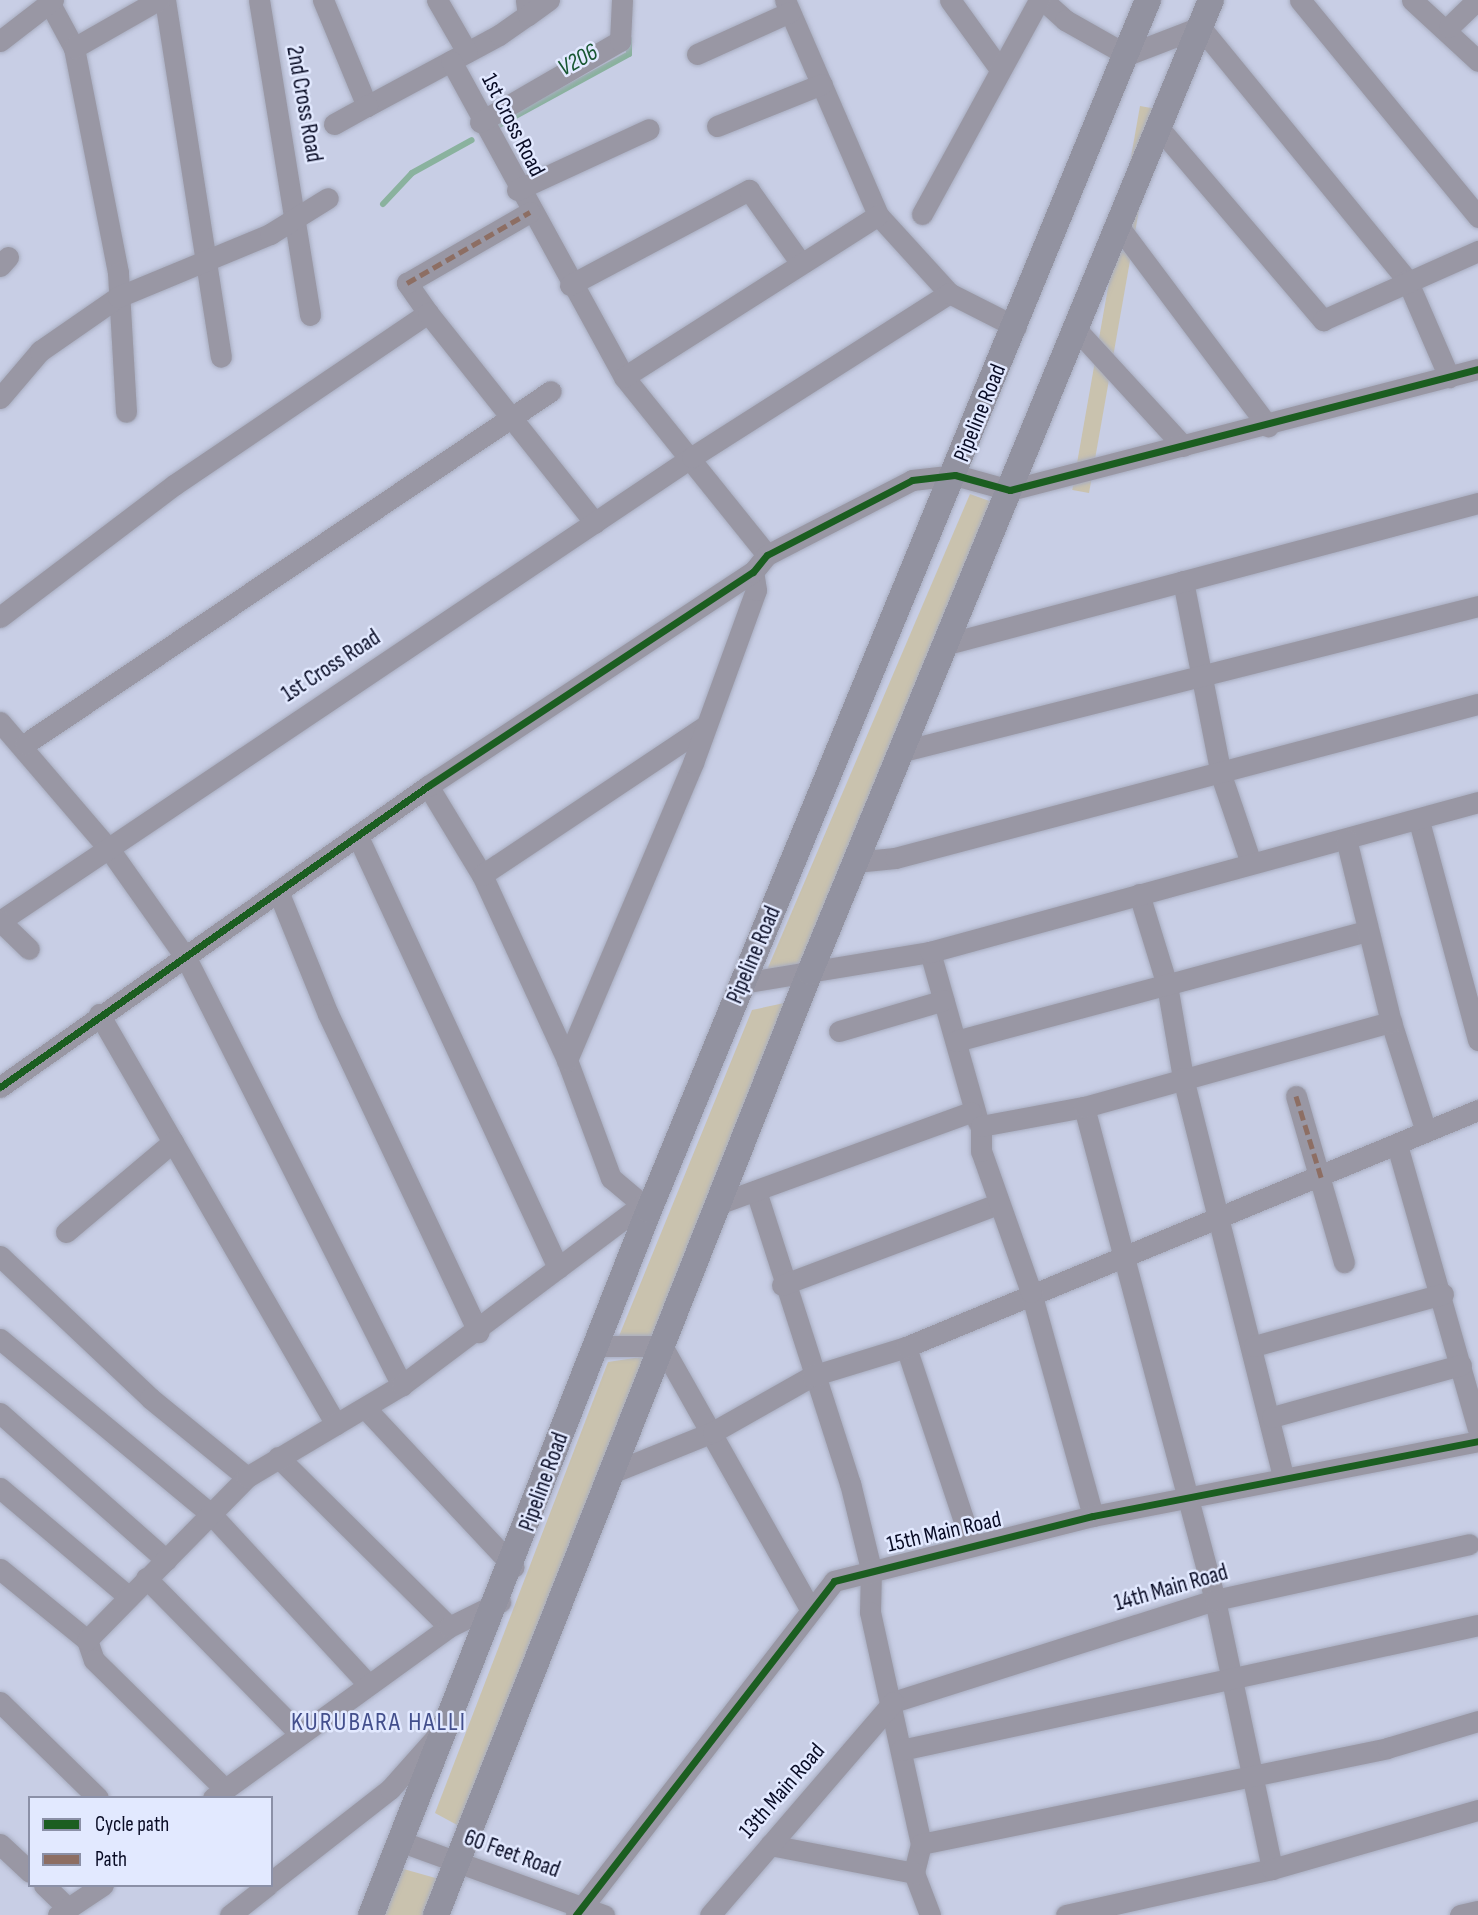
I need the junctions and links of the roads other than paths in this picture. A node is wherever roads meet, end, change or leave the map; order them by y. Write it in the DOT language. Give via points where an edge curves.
graph roads {
  1 [pos="158,0"];
  2 [pos="165,0"];
  3 [pos="259,0"];
  4 [pos="323,0"];
  5 [pos="437,0"];
  6 [pos="549,0"];
  7 [pos="622,0"];
  8 [pos="950,0"];
  9 [pos="1041,0"];
  10 [pos="1148,0"];
  11 [pos="1211,0"];
  12 [pos="1300,0"];
  13 [pos="1412,0"];
  14 [pos="1477,0"];
  15 [pos="50,1"];
  16 [pos="787,6"];
  17 [pos="527,8"];
  18 [pos="1200,27"];
  19 [pos="1448,27"];
  20 [pos="0,41"];
  21 [pos="74,48"];
  22 [pos="697,54"];
  23 [pos="1126,55"];
  24 [pos="459,56"];
  25 [pos="1478,61"];
  26 [pos="999,68"];
  27 [pos="822,84"];
  28 [pos="367,106"];
  29 [pos="480,122"];
  30 [pos="334,124"];
  31 [pos="717,126"];
  32 [pos="1159,128"];
  33 [pos="649,129"];
  34 [pos="517,190"];
  35 [pos="328,198"];
  36 [pos="530,212"];
  37 [pos="922,214"];
  38 [pos="878,215"];
  39 [pos="299,217"];
  40 [pos="1478,218"];
  41 [pos="1119,227"];
  42 [pos="1478,251"];
  43 [pos="204,262"];
  44 [pos="800,262"];
  45 [pos="1407,281"];
  46 [pos="570,285"];
  47 [pos="949,293"];
  48 [pos="118,297"];
  49 [pos="428,313"];
  50 [pos="310,315"];
  51 [pos="1016,327"];
  52 [pos="1075,328"];
  53 [pos="221,357"];
  54 [pos="1478,369"];
  55 [pos="624,377"];
  56 [pos="1449,377"];
  57 [pos="551,391"];
  58 [pos="0,398"];
  59 [pos="126,412"];
  60 [pos="507,419"];
  61 [pos="1268,426"];
  62 [pos="1183,446"];
  63 [pos="692,457"];
  64 [pos="955,475"];
  65 [pos="1010,491"];
  66 [pos="1478,503"];
  67 [pos="595,523"];
  68 [pos="760,564"];
  69 [pos="1183,581"];
  70 [pos="1478,606"];
  71 [pos="1,619"];
  72 [pos="943,645"];
  73 [pos="1200,679"];
  74 [pos="1478,704"];
  75 [pos="0,722"];
  76 [pos="705,726"];
  77 [pos="25,744"];
  78 [pos="899,752"];
  79 [pos="1221,775"];
  80 [pos="428,786"];
  81 [pos="1478,802"];
  82 [pos="1419,821"];
  83 [pos="359,839"];
  84 [pos="1346,839"];
  85 [pos="109,849"];
  86 [pos="1250,860"];
  87 [pos="855,862"];
  88 [pos="482,875"];
  89 [pos="1139,894"];
  90 [pos="280,896"];
  91 [pos="0,921"];
  92 [pos="1367,931"];
  93 [pos="29,949"];
  94 [pos="930,952"];
  95 [pos="186,958"];
  96 [pos="810,972"];
  97 [pos="742,983"];
  98 [pos="1167,985"];
  99 [pos="944,1000"];
  100 [pos="99,1014"];
  101 [pos="1391,1022"];
  102 [pos="839,1031"];
  103 [pos="1478,1040"];
  104 [pos="956,1041"];
  105 [pos="567,1060"];
  106 [pos="1182,1078"];
  107 [pos="0,1087"];
  108 [pos="1296,1096"];
  109 [pos="1084,1107"];
  110 [pos="1478,1110"];
  111 [pos="976,1119"];
  112 [pos="1426,1132"];
  113 [pos="173,1142"];
  114 [pos="1397,1145"];
  115 [pos="1321,1177"];
  116 [pos="756,1191"];
  117 [pos="718,1204"];
  118 [pos="997,1204"];
  119 [pos="644,1208"];
  120 [pos="1221,1219"];
  121 [pos="66,1232"];
  122 [pos="1127,1254"];
  123 [pos="0,1256"];
  124 [pos="1344,1262"];
  125 [pos="558,1268"];
  126 [pos="782,1285"];
  127 [pos="1031,1292"];
  128 [pos="1443,1294"];
  129 [pos="478,1332"];
  130 [pos="0,1339"];
  131 [pos="595,1346"];
  132 [pos="662,1346"];
  133 [pos="1254,1346"];
  134 [pos="906,1347"];
  135 [pos="1461,1365"];
  136 [pos="812,1376"];
  137 [pos="402,1385"];
  138 [pos="366,1409"];
  139 [pos="0,1413"];
  140 [pos="1272,1417"];
  141 [pos="336,1424"];
  142 [pos="1478,1429"];
  143 [pos="713,1432"];
  144 [pos="1478,1441"];
  145 [pos="278,1457"];
  146 [pos="616,1471"];
  147 [pos="247,1477"];
  148 [pos="1283,1477"];
  149 [pos="0,1488"];
  150 [pos="1188,1496"];
  151 [pos="211,1514"];
  152 [pos="1093,1516"];
  153 [pos="1469,1544"];
  154 [pos="972,1545"];
  155 [pos="166,1560"];
  156 [pos="514,1567"];
  157 [pos="871,1569"];
  158 [pos="0,1570"];
  159 [pos="146,1578"];
  160 [pos="128,1596"];
  161 [pos="1215,1600"];
  162 [pos="500,1602"];
  163 [pos="811,1610"];
  164 [pos="1478,1625"];
  165 [pos="449,1627"];
  166 [pos="87,1640"];
  167 [pos="1230,1679"];
  168 [pos="368,1684"];
  169 [pos="0,1702"];
  170 [pos="893,1702"];
  171 [pos="1478,1721"];
  172 [pos="449,1724"];
  173 [pos="299,1733"];
  174 [pos="901,1750"];
  175 [pos="1251,1773"];
  176 [pos="219,1793"];
  177 [pos="96,1796"];
  178 [pos="1478,1810"];
  179 [pos="402,1842"];
  180 [pos="0,1844"];
  181 [pos="921,1844"];
  182 [pos="770,1845"];
  183 [pos="457,1862"];
  184 [pos="1272,1869"];
  185 [pos="28,1870"];
  186 [pos="914,1873"];
  187 [pos="273,1881"];
  188 [pos="45,1887"];
  189 [pos="100,1887"];
  190 [pos="265,1887"];
  191 [pos="62,1911"];
  192 [pos="1478,1911"];
  193 [pos="579,1912"];
  194 [pos="230,1915"];
  195 [pos="371,1915"];
  196 [pos="436,1915"];
  197 [pos="604,1915"];
  198 [pos="710,1915"];
  199 [pos="930,1915"];
  200 [pos="1066,1915"];
  201 [pos="1460,1915"];
  1 -- 21 [label="street"];
  2 -- 43 [label="street"];
  3 -- 39 [label="street, 2nd Cross Road"];
  4 -- 28 [label="street"];
  5 -- 24 [label="street, 1st Cross Road"];
  6 -- 17 [label="street"];
  7 -- 29 [label="street" via="620,41"];
  8 -- 26 [label="street"];
  9 -- 23 [label="street" via="1065,20"];
  9 -- 26 [label="street"];
  10 -- 23 [label="main road, Pipeline Road"];
  11 -- 18 [label="main road"];
  12 -- 40 [label="street"];
  13 -- 19 [label="street"];
  14 -- 19 [label="street"];
  15 -- 20 [label="street"];
  15 -- 21 [label="street"];
  16 -- 22 [label="street"];
  16 -- 27 [label="street"];
  17 -- 24 [label="street"];
  18 -- 23 [label="street"];
  18 -- 32 [label="main road"];
  18 -- 45 [label="street"];
  19 -- 25 [label="street"];
  21 -- 48 [label="street"];
  23 -- 51 [label="main road, Pipeline Road"];
  24 -- 28 [label="street"];
  24 -- 29 [label="street, 1st Cross Road"];
  26 -- 37 [label="street"];
  27 -- 31 [label="street"];
  27 -- 38 [label="street"];
  28 -- 30 [label="street"];
  29 -- 34 [label="street, 1st Cross Road"];
  32 -- 41 [label="main road"];
  32 -- 45 [label="street" via="1323,320"];
  33 -- 34 [label="street"];
  34 -- 36 [label="street, 1st Cross Road"];
  35 -- 39 [label="street"];
  36 -- 46 [label="street, 1st Cross Road"];
  36 -- 49 [label="street" via="407,283"];
  38 -- 44 [label="street"];
  38 -- 47 [label="street"];
  39 -- 43 [label="street"];
  39 -- 50 [label="street, 2nd Cross Road"];
  41 -- 52 [label="main road"];
  41 -- 61 [label="street"];
  42 -- 45 [label="street"];
  43 -- 48 [label="street"];
  43 -- 53 [label="street"];
  44 -- 46 [label="street" via="749,190"];
  44 -- 55 [label="street"];
  45 -- 56 [label="street"];
  46 -- 55 [label="street, 1st Cross Road"];
  47 -- 51 [label="street"];
  47 -- 63 [label="street"];
  48 -- 58 [label="street" via="40,351"];
  48 -- 59 [label="street"];
  49 -- 60 [label="street"];
  49 -- 71 [label="street" via="174,485"];
  51 -- 64 [label="main road, Pipeline Road"];
  52 -- 62 [label="street"];
  52 -- 65 [label="main road"];
  54 -- 56 [label="street"];
  55 -- 63 [label="street, 1st Cross Road"];
  56 -- 61 [label="street"];
  57 -- 60 [label="street"];
  60 -- 67 [label="street"];
  60 -- 77 [label="street"];
  61 -- 62 [label="street"];
  62 -- 65 [label="street"];
  63 -- 67 [label="street, 1st Cross Road"];
  63 -- 68 [label="street, 1st Cross Road"];
  64 -- 65 [label="street"];
  64 -- 68 [label="street" via="912,480"];
  64 -- 97 [label="main road, Pipeline Road"];
  65 -- 72 [label="main road"];
  66 -- 69 [label="street"];
  67 -- 85 [label="street, 1st Cross Road"];
  68 -- 76 [label="street" via="757,590"];
  68 -- 80 [label="street"];
  69 -- 72 [label="street"];
  69 -- 73 [label="street"];
  70 -- 73 [label="street"];
  72 -- 78 [label="main road"];
  73 -- 78 [label="street"];
  73 -- 79 [label="street"];
  74 -- 79 [label="street"];
  75 -- 77 [label="street"];
  76 -- 88 [label="street"];
  76 -- 105 [label="street"];
  77 -- 85 [label="street"];
  78 -- 87 [label="main road"];
  79 -- 86 [label="street"];
  79 -- 87 [label="street" via="895,858"];
  80 -- 83 [label="street"];
  80 -- 88 [label="street"];
  81 -- 82 [label="street"];
  82 -- 84 [label="street"];
  82 -- 103 [label="street"];
  83 -- 90 [label="street"];
  83 -- 125 [label="street"];
  84 -- 86 [label="street"];
  84 -- 92 [label="street"];
  85 -- 91 [label="street, 1st Cross Road"];
  85 -- 95 [label="street"];
  86 -- 89 [label="street"];
  87 -- 96 [label="main road"];
  88 -- 105 [label="street"];
  89 -- 94 [label="street"];
  89 -- 98 [label="street"];
  90 -- 95 [label="street"];
  90 -- 129 [label="street" via="328,1014"];
  91 -- 93 [label="street"];
  92 -- 98 [label="street"];
  92 -- 101 [label="street"];
  94 -- 96 [label="street"];
  94 -- 99 [label="street"];
  95 -- 100 [label="street"];
  95 -- 137 [label="street"];
  96 -- 97 [label="street"];
  96 -- 117 [label="main road"];
  97 -- 119 [label="main road, Pipeline Road"];
  98 -- 104 [label="street"];
  98 -- 106 [label="street"];
  99 -- 102 [label="street"];
  99 -- 104 [label="street"];
  100 -- 107 [label="street"];
  100 -- 113 [label="street"];
  101 -- 106 [label="street"];
  101 -- 112 [label="street"];
  104 -- 111 [label="street"];
  105 -- 119 [label="street" via="611,1178"];
  106 -- 109 [label="street"];
  106 -- 120 [label="street"];
  108 -- 115 [label="street"];
  109 -- 111 [label="street"];
  109 -- 122 [label="street"];
  110 -- 112 [label="street"];
  111 -- 116 [label="street"];
  111 -- 118 [label="street"];
  112 -- 114 [label="street"];
  113 -- 121 [label="street"];
  113 -- 141 [label="street"];
  114 -- 115 [label="street"];
  114 -- 128 [label="street"];
  115 -- 120 [label="street"];
  115 -- 124 [label="street"];
  116 -- 117 [label="street"];
  116 -- 126 [label="street"];
  117 -- 132 [label="main road"];
  118 -- 126 [label="street"];
  118 -- 127 [label="street"];
  119 -- 125 [label="street"];
  119 -- 131 [label="main road, Pipeline Road"];
  120 -- 122 [label="street"];
  120 -- 133 [label="street"];
  122 -- 127 [label="street"];
  122 -- 150 [label="street"];
  123 -- 147 [label="street" via="150,1398"];
  125 -- 129 [label="street"];
  126 -- 136 [label="street"];
  127 -- 134 [label="street"];
  127 -- 152 [label="street"];
  128 -- 133 [label="street"];
  128 -- 135 [label="street"];
  129 -- 137 [label="street"];
  130 -- 151 [label="street"];
  131 -- 132 [label="street"];
  131 -- 156 [label="main road, Pipeline Road"];
  132 -- 143 [label="street"];
  132 -- 146 [label="main road"];
  133 -- 140 [label="street"];
  134 -- 136 [label="street"];
  134 -- 154 [label="street"];
  135 -- 140 [label="street"];
  135 -- 142 [label="street"];
  136 -- 143 [label="street"];
  136 -- 157 [label="street"];
  137 -- 138 [label="street"];
  138 -- 141 [label="street"];
  138 -- 156 [label="street"];
  139 -- 155 [label="street"];
  140 -- 148 [label="street"];
  141 -- 145 [label="street"];
  143 -- 146 [label="street"];
  143 -- 163 [label="street"];
  144 -- 148 [label="street, 15th Main Road"];
  145 -- 147 [label="street"];
  145 -- 165 [label="street"];
  146 -- 183 [label="main road"];
  147 -- 151 [label="street"];
  148 -- 150 [label="street, 15th Main Road"];
  149 -- 160 [label="street"];
  150 -- 152 [label="street, 15th Main Road"];
  150 -- 161 [label="street"];
  151 -- 155 [label="street"];
  151 -- 168 [label="street"];
  152 -- 154 [label="street, 15th Main Road"];
  153 -- 161 [label="street, 14th Main Road"];
  154 -- 157 [label="street, 15th Main Road"];
  155 -- 159 [label="street"];
  156 -- 162 [label="main road, Pipeline Road"];
  157 -- 163 [label="street, 15th Main Road" via="834,1581"];
  157 -- 170 [label="street" via="870,1612"];
  158 -- 166 [label="street"];
  159 -- 160 [label="street"];
  159 -- 173 [label="street"];
  160 -- 166 [label="street"];
  161 -- 167 [label="street"];
  161 -- 170 [label="street, 14th Main Road"];
  162 -- 165 [label="street"];
  162 -- 172 [label="main road, Pipeline Road"];
  163 -- 193 [label="street, 15th Main Road"];
  164 -- 167 [label="street"];
  165 -- 168 [label="street"];
  166 -- 176 [label="street" via="94,1660"];
  167 -- 174 [label="street"];
  167 -- 175 [label="street"];
  168 -- 173 [label="street"];
  169 -- 177 [label="street"];
  170 -- 174 [label="street"];
  170 -- 182 [label="street, 13th Main Road"];
  171 -- 175 [label="street" via="1387,1748"];
  172 -- 179 [label="main road, Pipeline Road"];
  172 -- 187 [label="street" via="390,1789"];
  173 -- 176 [label="street"];
  174 -- 181 [label="street"];
  175 -- 181 [label="street"];
  175 -- 184 [label="street"];
  178 -- 184 [label="street"];
  179 -- 183 [label="street, 60 Feet Road"];
  179 -- 195 [label="main road, Pipeline Road"];
  180 -- 185 [label="street"];
  181 -- 186 [label="street"];
  182 -- 186 [label="street"];
  182 -- 198 [label="street, 13th Main Road"];
  183 -- 193 [label="street, 60 Feet Road"];
  183 -- 196 [label="main road"];
  184 -- 200 [label="street"];
  186 -- 199 [label="street"];
  188 -- 191 [label="street"];
  189 -- 191 [label="street"];
  190 -- 194 [label="street"];
  192 -- 201 [label="street"];
  193 -- 197 [label="street, 60 Feet Road"];
}
